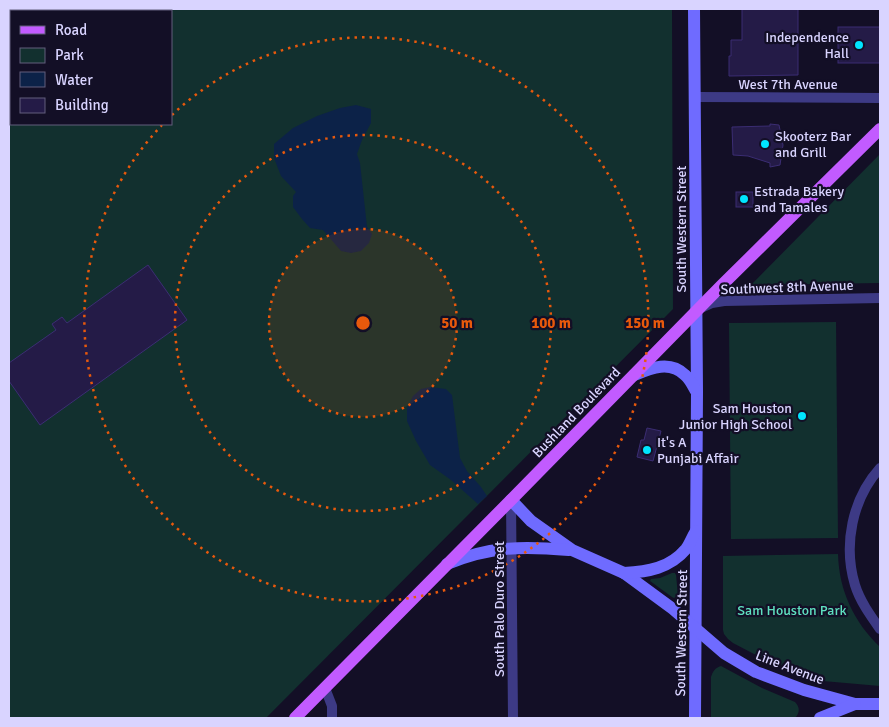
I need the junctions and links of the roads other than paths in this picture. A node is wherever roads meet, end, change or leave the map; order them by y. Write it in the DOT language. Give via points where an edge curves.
graph roads {
  1 [pos="694,9"];
  2 [pos="695,97"];
  3 [pos="880,98"];
  4 [pos="880,129"];
  5 [pos="880,298"];
  6 [pos="696,311"];
  7 [pos="634,375"];
  8 [pos="697,392"];
  9 [pos="880,468"];
  10 [pos="511,500"];
  11 [pos="697,529"];
  12 [pos="512,548"];
  13 [pos="572,550"];
  14 [pos="447,564"];
  15 [pos="624,573"];
  16 [pos="880,628"];
  17 [pos="696,629"];
  18 [pos="325,688"];
  19 [pos="855,704"];
  20 [pos="880,704"];
  21 [pos="295,718"];
  22 [pos="332,718"];
  23 [pos="513,718"];
  24 [pos="695,718"];
  25 [pos="820,718"];
  1 -- 2 [label="main road, South Western Street"];
  2 -- 3 [label="street, West 7th Avenue"];
  2 -- 6 [label="main road, South Western Street"];
  4 -- 6 [label="main road, Bushland Boulevard"];
  5 -- 6 [label="street, Southwest 8th Avenue" via="724,301"];
  6 -- 7 [label="main road, Bushland Boulevard"];
  6 -- 8 [label="main road, South Western Street"];
  7 -- 8 [label="main road" via="652,368 672,366 686,376"];
  7 -- 10 [label="main road, Bushland Boulevard"];
  8 -- 11 [label="main road, South Western Street"];
  9 -- 16 [label="street" via="858,504 850,551 859,594"];
  10 -- 12 [label="street, South Palo Duro Street"];
  10 -- 13 [label="main road" via="532,521"];
  10 -- 14 [label="main road, Bushland Boulevard"];
  11 -- 15 [label="main road" via="687,548 673,562 641,573"];
  11 -- 17 [label="main road, South Western Street"];
  12 -- 13 [label="main road"];
  12 -- 14 [label="main road" via="482,552"];
  12 -- 23 [label="street, South Palo Duro Street"];
  13 -- 15 [label="main road, Line Avenue"];
  14 -- 18 [label="main road, Bushland Boulevard"];
  15 -- 17 [label="main road, Line Avenue"];
  17 -- 19 [label="main road, Line Avenue" via="730,657 756,672"];
  17 -- 24 [label="main road, South Western Street"];
  18 -- 21 [label="main road, Bushland Boulevard"];
  18 -- 22 [label="street" via="332,706"];
  19 -- 20 [label="main road, Line Avenue"];
  19 -- 25 [label="main road, Line Avenue"];
}
